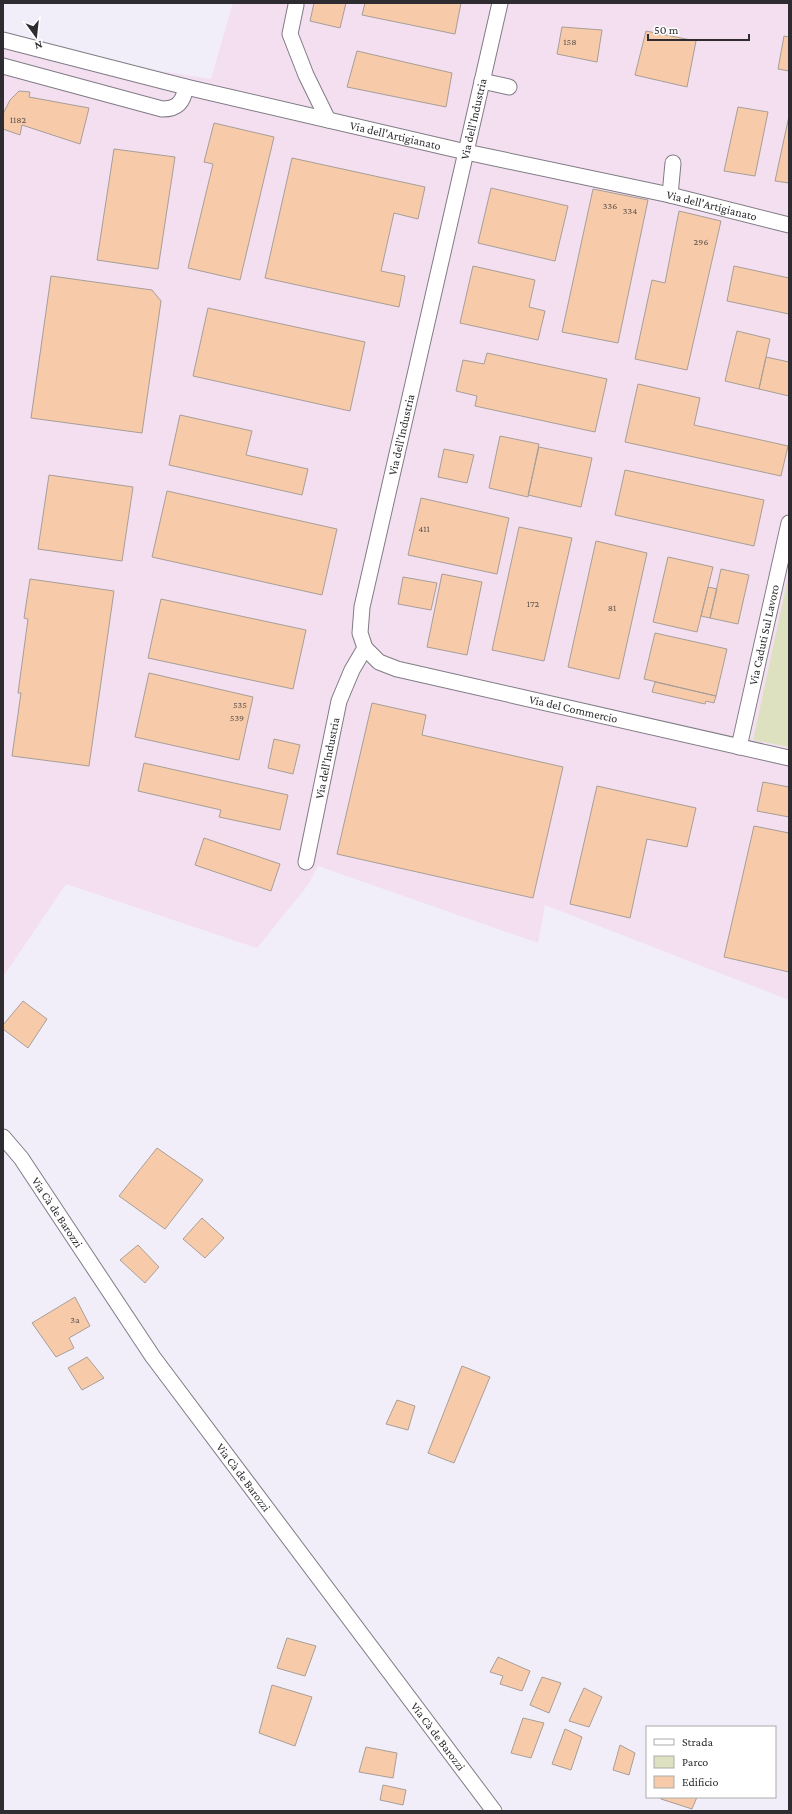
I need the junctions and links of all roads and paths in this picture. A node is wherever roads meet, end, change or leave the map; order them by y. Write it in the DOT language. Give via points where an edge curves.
graph roads {
  1 [pos="500,3"];
  2 [pos="296,5"];
  3 [pos="3,40"];
  4 [pos="3,66"];
  5 [pos="482,81"];
  6 [pos="186,87"];
  7 [pos="509,87"];
  8 [pos="328,120"];
  9 [pos="466,152"];
  10 [pos="673,163"];
  11 [pos="670,195"];
  12 [pos="789,225"];
  13 [pos="789,523"];
  14 [pos="786,554"];
  15 [pos="365,648"];
  16 [pos="739,747"];
  17 [pos="789,758"];
  18 [pos="306,862"];
  19 [pos="3,1137"];
  20 [pos="494,1811"];
  1 -- 5 [label="street, Via dell’Industria"];
  2 -- 8 [label="street" via="290,34"];
  3 -- 6 [label="street, Via dell'Artigianato"];
  4 -- 6 [label="street" via="162,109 171,109 179,105 184,98"];
  5 -- 7 [label="street"];
  5 -- 9 [label="street, Via dell’Industria"];
  6 -- 8 [label="street, Via dell'Artigianato"];
  8 -- 9 [label="street, Via dell'Artigianato"];
  9 -- 11 [label="street, Via dell'Artigianato"];
  9 -- 15 [label="street, Via dell’Industria" via="362,607 360,633"];
  10 -- 11 [label="street"];
  11 -- 12 [label="street, Via dell'Artigianato"];
  13 -- 14 [label="street, Via Caduti Sul Lavoro"];
  14 -- 16 [label="street, Via Caduti Sul Lavoro"];
  15 -- 16 [label="street, Via del Commercio" via="379,662 397,669"];
  15 -- 18 [label="street, Via dell’Industria" via="339,701"];
  16 -- 17 [label="street, Via del Commercio"];
  19 -- 20 [label="street, Via Cà de Barozzi" via="21,1158 153,1357"];
}
